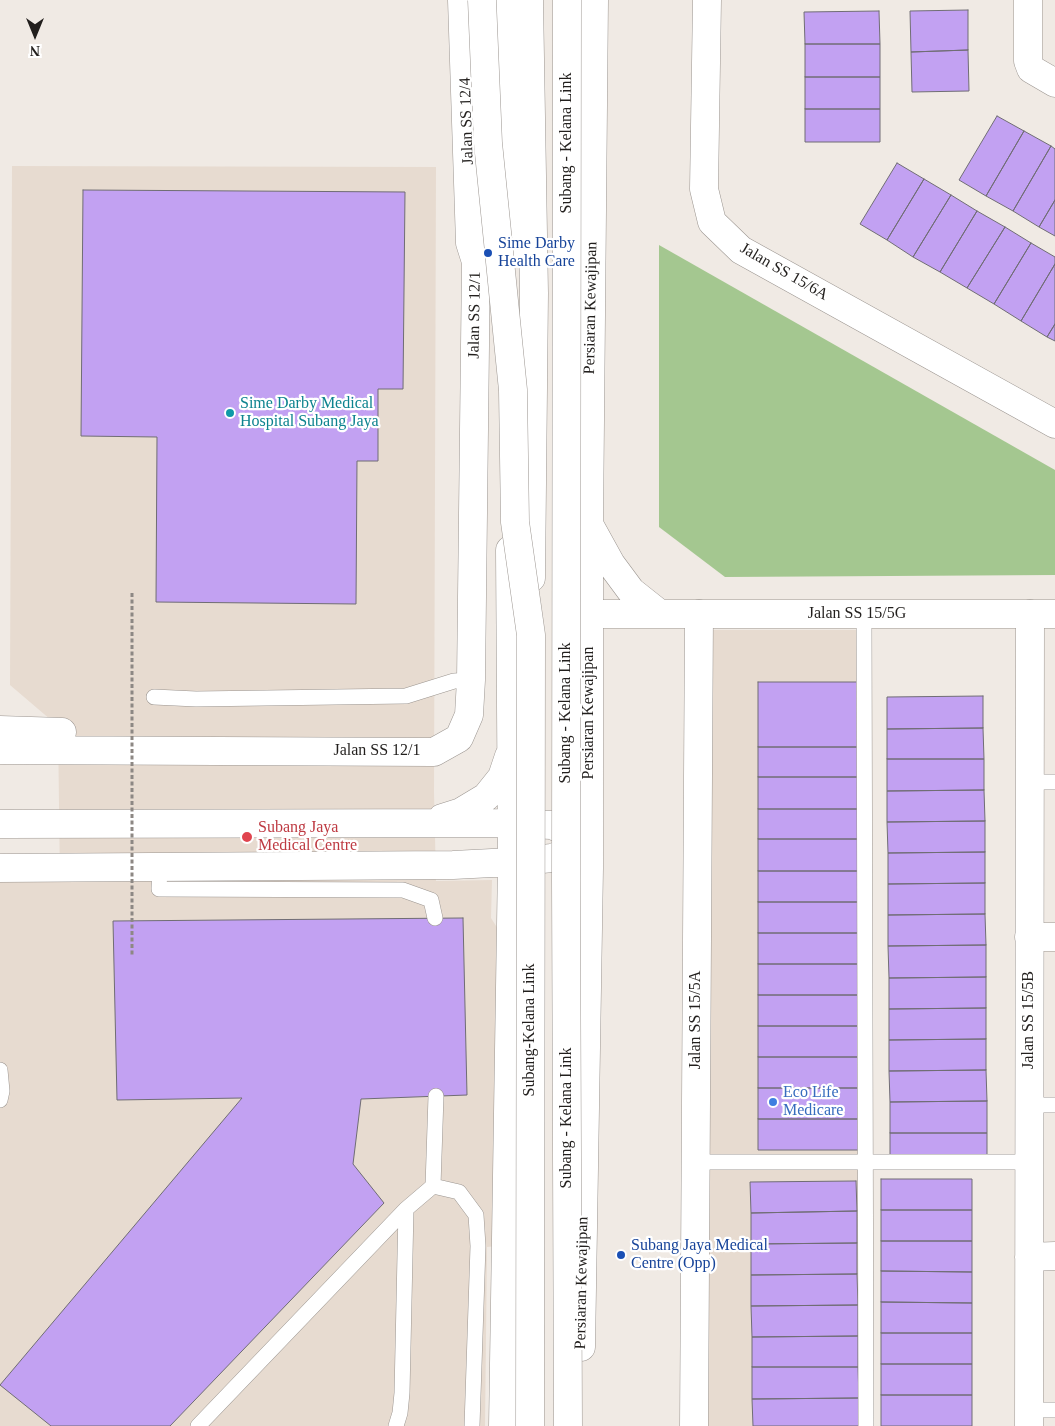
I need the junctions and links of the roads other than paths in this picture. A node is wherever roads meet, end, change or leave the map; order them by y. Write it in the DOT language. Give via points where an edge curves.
graph roads {
  1 [pos="462,0"];
  2 [pos="482,0"];
  3 [pos="508,0"];
  4 [pos="529,0"];
  5 [pos="567,0"];
  6 [pos="594,0"];
  7 [pos="707,0"];
  8 [pos="1028,0"];
  9 [pos="1055,83"];
  10 [pos="470,243"];
  11 [pos="1055,424"];
  12 [pos="590,439"];
  13 [pos="589,525"];
  14 [pos="589,614"];
  15 [pos="660,614"];
  16 [pos="699,614"];
  17 [pos="864,614"];
  18 [pos="1042,614"];
  19 [pos="530,635"];
  20 [pos="462,681"];
  21 [pos="154,697"];
  22 [pos="0,730"];
  23 [pos="0,750"];
  24 [pos="511,751"];
  25 [pos="1042,782"];
  26 [pos="424,823"];
  27 [pos="512,823"];
  28 [pos="0,824"];
  29 [pos="573,838"];
  30 [pos="512,862"];
  31 [pos="160,867"];
  32 [pos="0,868"];
  33 [pos="589,868"];
  34 [pos="435,918"];
  35 [pos="1042,937"];
  36 [pos="0,1070"];
  37 [pos="436,1096"];
  38 [pos="0,1100"];
  39 [pos="1042,1105"];
  40 [pos="696,1162"];
  41 [pos="866,1162"];
  42 [pos="1029,1162"];
  43 [pos="433,1186"];
  44 [pos="406,1210"];
  45 [pos="1042,1256"];
  46 [pos="1038,1416"];
  47 [pos="198,1426"];
  48 [pos="396,1426"];
  49 [pos="472,1426"];
  50 [pos="503,1426"];
  51 [pos="530,1426"];
  52 [pos="568,1426"];
  53 [pos="579,1426"];
  54 [pos="694,1426"];
  55 [pos="866,1426"];
  1 -- 10 [label="main road, Jalan SS 12/4"];
  2 -- 19 [label="main road, bridge" via="488,143 513,390 515,522"];
  3 -- 24 [label="main road"];
  4 -- 19 [label="main road, bridge" via="534,294"];
  5 -- 52 [label="main road, Subang - Kelana Link, bridge"];
  6 -- 12 [label="main road, Persiaran Kewajipan"];
  7 -- 11 [label="main road, Jalan SS 15/6A" via="704,189 712,222 741,250"];
  8 -- 9 [label="main road" via="1028,61 1031,70"];
  10 -- 20 [label="main road, Jalan SS 12/1" via="476,262"];
  12 -- 13 [label="main road, Persiaran Kewajipan"];
  12 -- 29 [label="main road" via="576,503 576,824"];
  13 -- 14 [label="main road, Persiaran Kewajipan"];
  13 -- 15 [label="main road" via="631,591"];
  14 -- 15 [label="main road, Jalan SS 15/5G"];
  14 -- 33 [label="main road, Persiaran Kewajipan"];
  15 -- 16 [label="main road, Jalan SS 15/5G"];
  16 -- 17 [label="main road, Jalan SS 15/5G"];
  16 -- 40 [label="main road, Jalan SS 15/5A"];
  17 -- 18 [label="main road, Jalan SS 15/5G"];
  17 -- 41 [label="lane"];
  18 -- 25 [label="main road, Jalan SS 15/5B"];
  19 -- 51 [label="main road, Subang-Kelana Link, bridge"];
  20 -- 21 [label="lane" via="406,696"];
  20 -- 22 [label="main road, Jalan SS 12/1" via="454,696 450,716 439,730 424,735 156,736"];
  20 -- 23 [label="main road, Jalan SS 12/1" via="469,715 460,738 434,752"];
  24 -- 26 [label="main road" via="502,777 486,797 461,812"];
  24 -- 27 [label="main road"];
  25 -- 35 [label="main road, Jalan SS 15/5B"];
  26 -- 27 [label="main road"];
  26 -- 28 [label="main road"];
  27 -- 29 [label="main road" via="551,825 569,832"];
  27 -- 30 [label="main road"];
  29 -- 30 [label="main road" via="571,851 552,858"];
  29 -- 33 [label="main road" via="585,854"];
  30 -- 31 [label="main road"];
  30 -- 50 [label="main road"];
  31 -- 32 [label="main road"];
  31 -- 34 [label="lane" via="159,889 403,890 431,900"];
  33 -- 53 [label="main road, Persiaran Kewajipan"];
  35 -- 39 [label="main road, Jalan SS 15/5B"];
  36 -- 38 [label="lane"];
  37 -- 43 [label="lane"];
  39 -- 42 [label="main road, Jalan SS 15/5B"];
  40 -- 41 [label="lane"];
  40 -- 54 [label="main road, Jalan SS 15/5A"];
  41 -- 42 [label="lane"];
  41 -- 55 [label="lane"];
  42 -- 45 [label="main road, Jalan SS 15/5B"];
  43 -- 44 [label="lane"];
  43 -- 49 [label="lane" via="460,1192 476,1215 478,1246"];
  44 -- 47 [label="lane"];
  44 -- 48 [label="lane" via="402,1393"];
  45 -- 46 [label="main road, Jalan SS 15/5B"];
}
